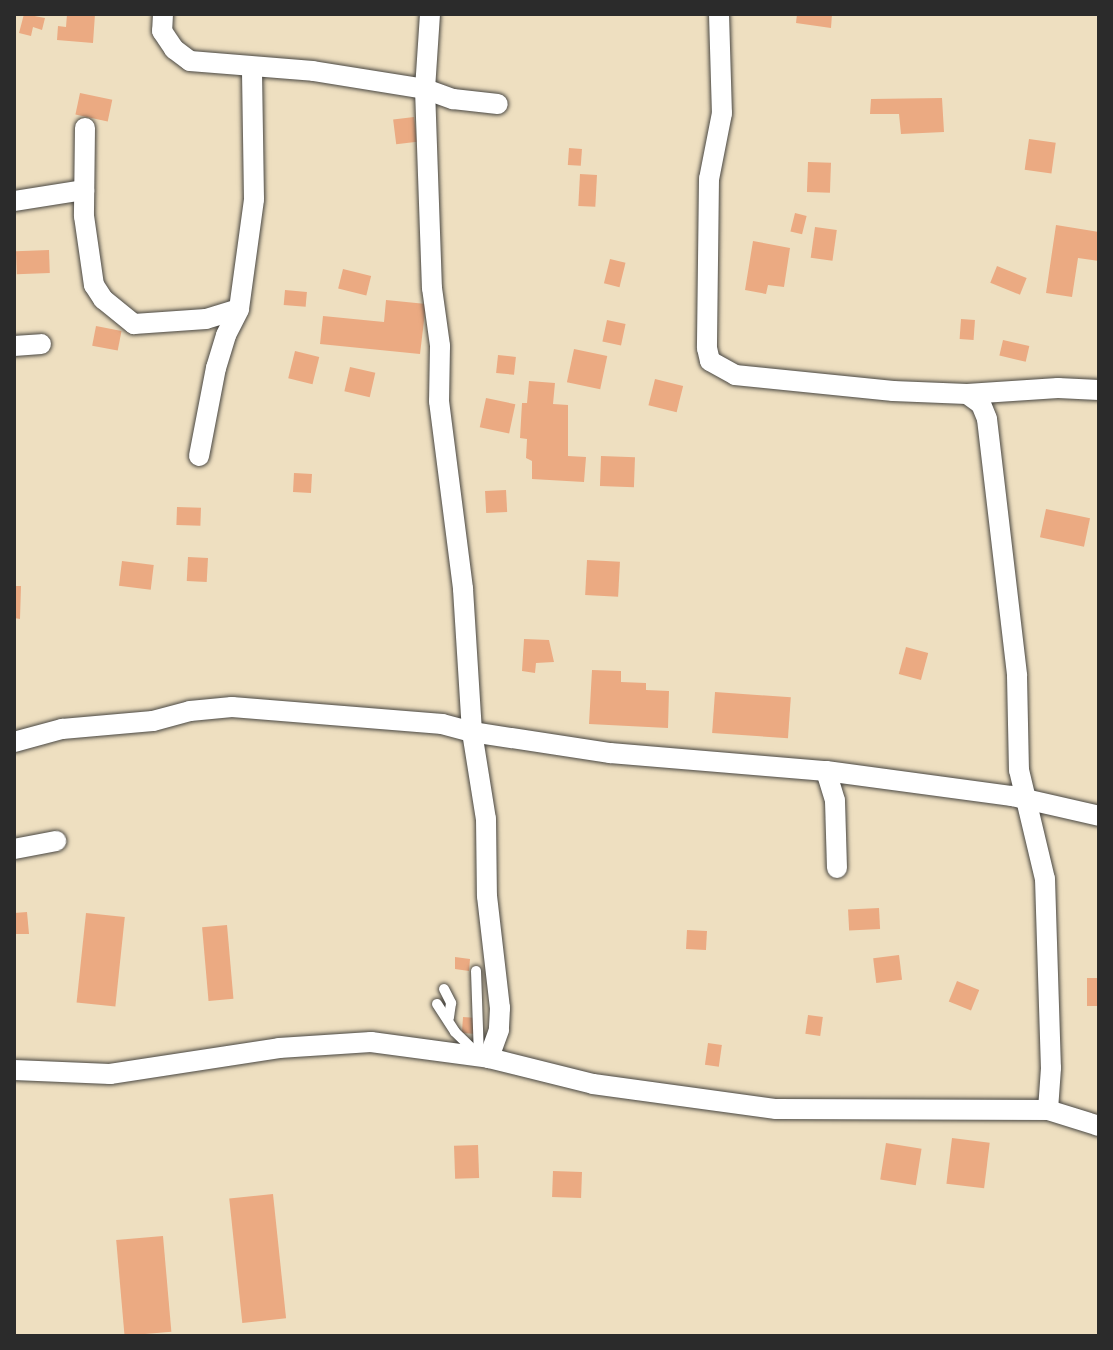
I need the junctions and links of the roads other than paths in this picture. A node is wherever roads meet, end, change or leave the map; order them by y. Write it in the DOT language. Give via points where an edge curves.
graph roads {
  1 [pos="163,14"];
  2 [pos="430,14"];
  3 [pos="719,14"];
  4 [pos="252,68"];
  5 [pos="425,89"];
  6 [pos="498,104"];
  7 [pos="85,128"];
  8 [pos="84,190"];
  9 [pos="14,201"];
  10 [pos="239,309"];
  11 [pos="41,344"];
  12 [pos="14,346"];
  13 [pos="1099,390"];
  14 [pos="967,394"];
  15 [pos="199,456"];
  16 [pos="471,688"];
  17 [pos="442,724"];
  18 [pos="472,732"];
  19 [pos="14,742"];
  20 [pos="826,771"];
  21 [pos="1029,802"];
  22 [pos="1099,816"];
  23 [pos="56,841"];
  24 [pos="14,849"];
  25 [pos="837,868"];
  26 [pos="476,971"];
  27 [pos="444,989"];
  28 [pos="437,1004"];
  29 [pos="449,1018"];
  30 [pos="484,1057"];
  31 [pos="14,1070"];
  32 [pos="1048,1110"];
  33 [pos="1099,1126"];
  1 -- 4 [label="street" via="162,31 190,61"];
  2 -- 5 [label="street"];
  3 -- 14 [label="street" via="722,113 709,179 710,361 735,375"];
  4 -- 5 [label="street" via="313,71"];
  4 -- 10 [label="street" via="254,199"];
  5 -- 6 [label="street" via="453,99"];
  5 -- 16 [label="street" via="439,401"];
  7 -- 8 [label="street"];
  8 -- 9 [label="street"];
  8 -- 10 [label="street" via="94,285 117,313 134,324 206,319"];
  10 -- 15 [label="street" via="216,368"];
  11 -- 12 [label="street"];
  13 -- 14 [label="street"];
  14 -- 21 [label="street" via="981,404 991,440 1017,676 1019,770"];
  16 -- 17 [label="street" via="461,709"];
  16 -- 18 [label="street"];
  17 -- 18 [label="street"];
  17 -- 19 [label="street" via="232,707 62,729"];
  18 -- 20 [label="street" via="610,753"];
  18 -- 30 [label="street" via="486,819 487,896 500,1008 499,1030"];
  20 -- 21 [label="street" via="984,791"];
  20 -- 25 [label="street" via="835,801"];
  21 -- 22 [label="street"];
  21 -- 32 [label="street" via="1047,904"];
  23 -- 24 [label="street"];
  26 -- 30 [label="lane"];
  27 -- 29 [label="lane" via="451,1003"];
  28 -- 29 [label="lane"];
  29 -- 30 [label="lane" via="455,1032"];
  30 -- 31 [label="street" via="371,1042 279,1048 110,1074"];
  30 -- 32 [label="street" via="593,1084 776,1109"];
  32 -- 33 [label="street"];
}
